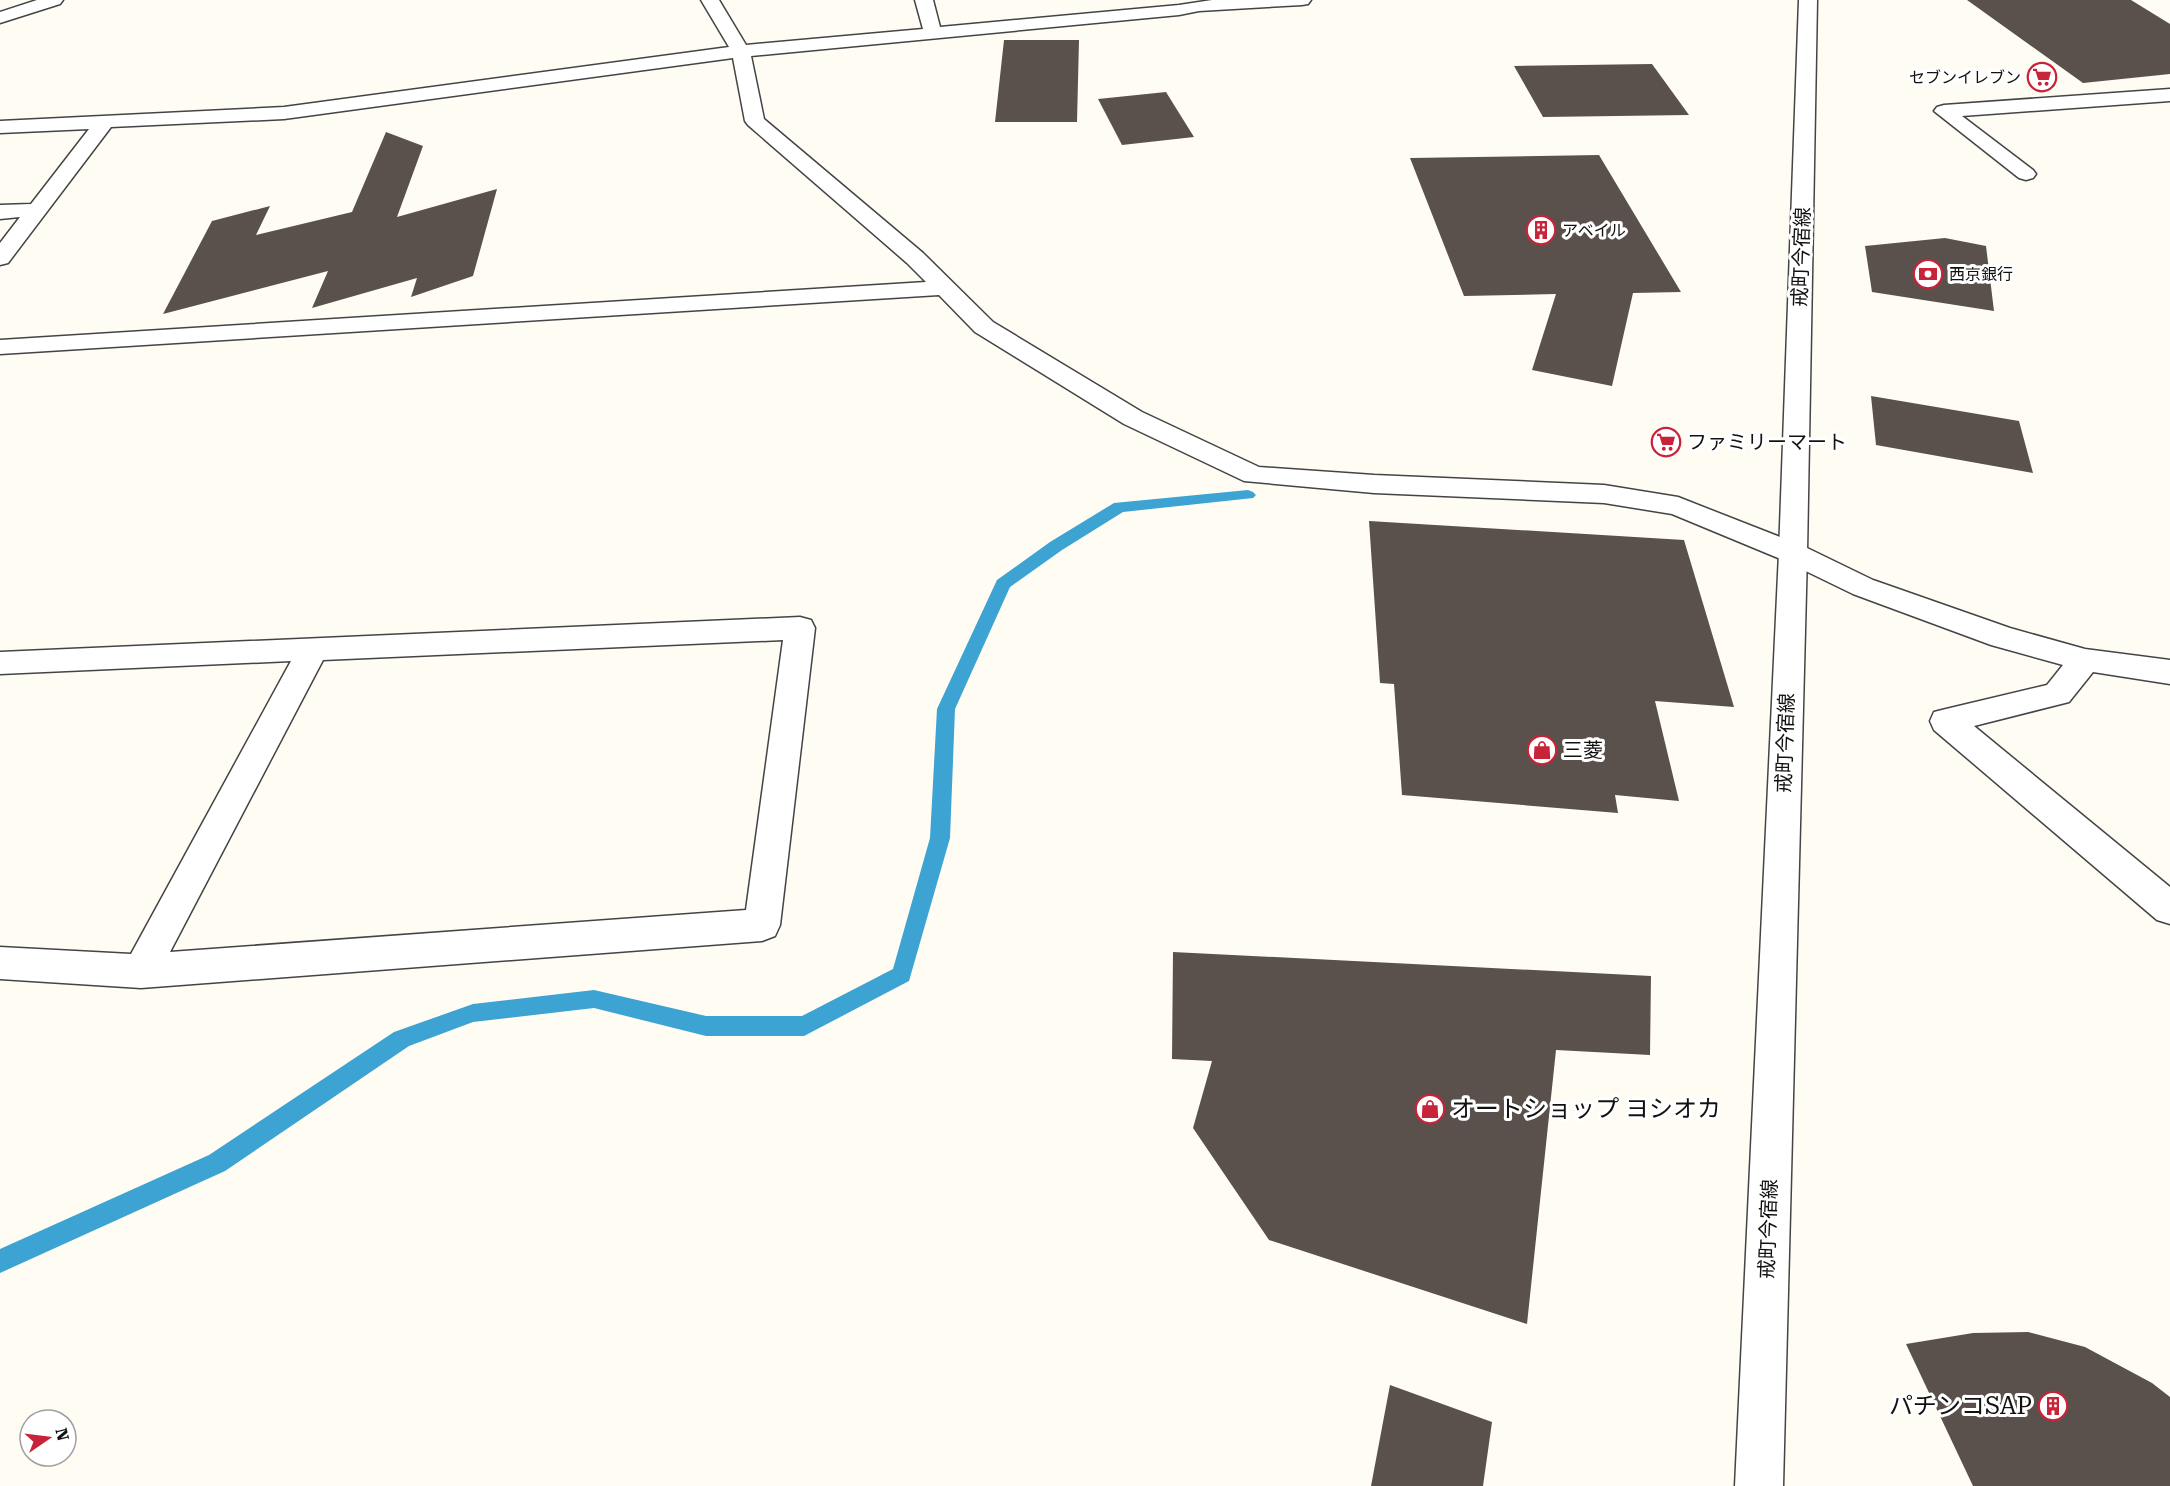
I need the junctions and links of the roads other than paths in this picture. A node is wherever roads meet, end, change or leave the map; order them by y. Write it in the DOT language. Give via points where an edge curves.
graph roads {
  1 [pos="54,0"];
  2 [pos="710,0"];
  3 [pos="924,0"];
  4 [pos="1302,0"];
  5 [pos="1808,0"];
  6 [pos="0,18"];
  7 [pos="933,33"];
  8 [pos="741,51"];
  9 [pos="2170,95"];
  10 [pos="104,123"];
  11 [pos="0,127"];
  12 [pos="2025,174"];
  13 [pos="37,210"];
  14 [pos="0,212"];
  15 [pos="0,258"];
  16 [pos="945,288"];
  17 [pos="0,347"];
  18 [pos="1793,553"];
  19 [pos="313,649"];
  20 [pos="2085,660"];
  21 [pos="0,663"];
  22 [pos="2170,672"];
  23 [pos="2170,909"];
  24 [pos="0,963"];
  25 [pos="141,971"];
  26 [pos="1759,1486"];
  1 -- 6 [label="street"];
  2 -- 8 [label="street"];
  3 -- 7 [label="street"];
  4 -- 7 [label="street" via="1199,6"];
  5 -- 18 [label="street, 戒町今宿線"];
  7 -- 8 [label="street"];
  8 -- 10 [label="street" via="284,113"];
  8 -- 16 [label="street" via="755,121"];
  9 -- 12 [label="street" via="1944,111"];
  10 -- 11 [label="street"];
  10 -- 13 [label="street"];
  13 -- 14 [label="street"];
  13 -- 15 [label="street"];
  16 -- 17 [label="street"];
  16 -- 18 [label="street" via="984,327 1133,418 1254,475 1604,494 1678,506"];
  18 -- 20 [label="street" via="1863,587 2002,638"];
  18 -- 26 [label="street, 戒町今宿線"];
  19 -- 21 [label="street"];
  19 -- 25 [label="street"];
  19 -- 25 [label="street" via="800,628 762,924"];
  20 -- 22 [label="street"];
  20 -- 23 [label="street" via="2058,694 1946,720"];
  24 -- 25 [label="street"];
}
